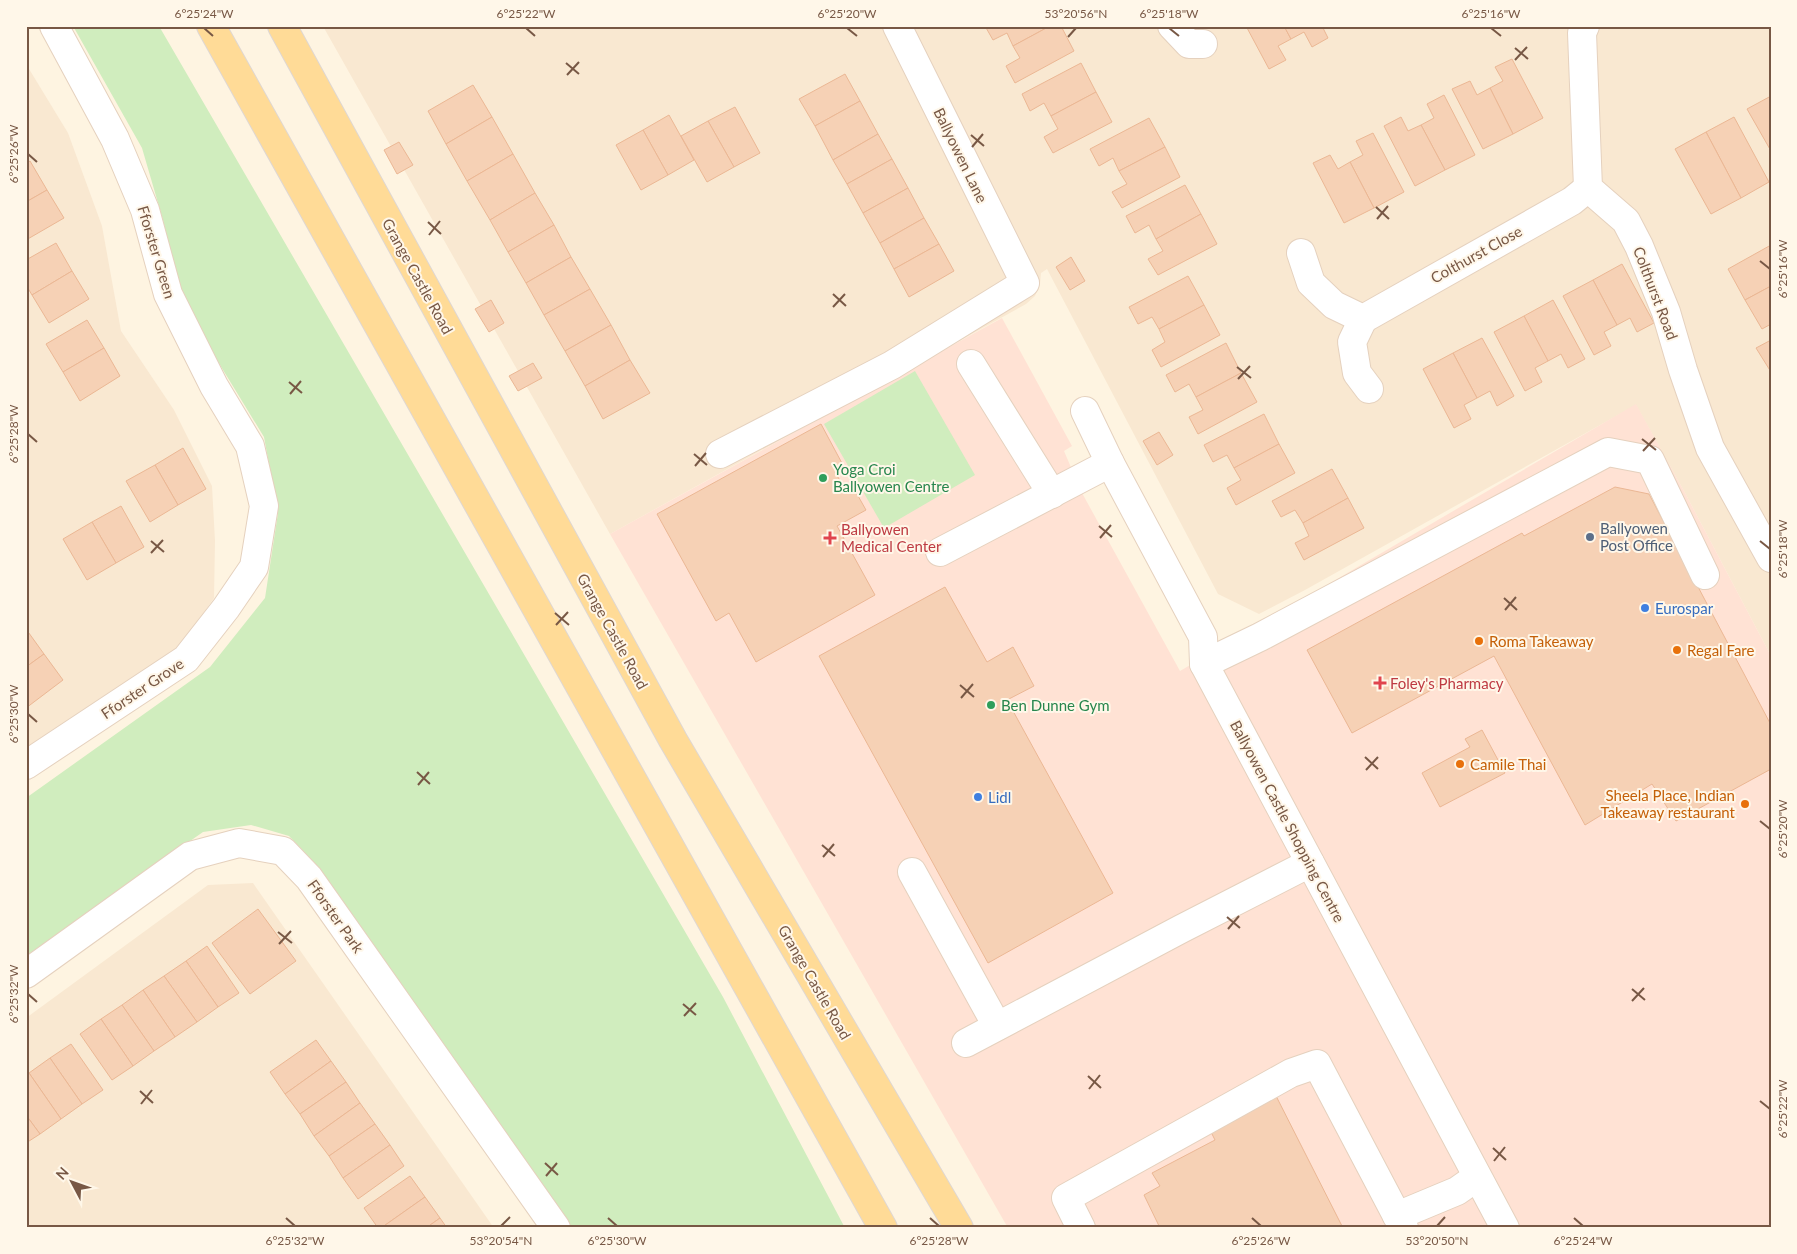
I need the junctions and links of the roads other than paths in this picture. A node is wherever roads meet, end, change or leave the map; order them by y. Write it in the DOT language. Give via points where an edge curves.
graph roads {
  1 [pos="54,26"];
  2 [pos="211,26"];
  3 [pos="282,26"];
  4 [pos="897,26"];
  5 [pos="1172,26"];
  6 [pos="1585,26"];
  7 [pos="1203,44"];
  8 [pos="1588,188"];
  9 [pos="1301,253"];
  10 [pos="1363,318"];
  11 [pos="971,364"];
  12 [pos="1370,389"];
  13 [pos="1085,411"];
  14 [pos="720,454"];
  15 [pos="1110,463"];
  16 [pos="1052,494"];
  17 [pos="264,506"];
  18 [pos="940,552"];
  19 [pos="1771,558"];
  20 [pos="1705,575"];
  21 [pos="1204,664"];
  22 [pos="26,765"];
  23 [pos="1310,863"];
  24 [pos="912,872"];
  25 [pos="26,974"];
  26 [pos="997,1026"];
  27 [pos="966,1043"];
  28 [pos="1478,1177"];
  29 [pos="1400,1222"];
  30 [pos="556,1228"];
  31 [pos="883,1228"];
  32 [pos="959,1228"];
  33 [pos="1081,1228"];
  34 [pos="1505,1228"];
  1 -- 17 [label="street, Fforster Green" via="115,139 145,210 168,294 214,386 250,446"];
  2 -- 31 [label="main road"];
  3 -- 32 [label="main road, Grange Castle Road" via="673,740"];
  4 -- 14 [label="street, Ballyowen Lane" via="1025,283 892,365"];
  5 -- 7 [label="street" via="1189,44"];
  6 -- 8 [label="street" via="1582,33"];
  8 -- 10 [label="street, Colthurst Close" via="1572,201"];
  8 -- 19 [label="street, Colthurst Road" via="1626,221 1639,246 1666,312 1710,448"];
  9 -- 10 [label="street" via="1311,283 1334,305"];
  10 -- 12 [label="street" via="1352,342 1357,373"];
  11 -- 16 [label="street"];
  13 -- 15 [label="street, Ballyowen Castle Shopping Centre"];
  15 -- 16 [label="street"];
  15 -- 21 [label="street, Ballyowen Castle Shopping Centre" via="1203,637"];
  16 -- 18 [label="street"];
  17 -- 22 [label="street, Fforster Grove" via="254,567 186,660"];
  20 -- 21 [label="street" via="1650,460 1608,452"];
  21 -- 23 [label="street, Ballyowen Castle Shopping Centre"];
  23 -- 26 [label="street"];
  23 -- 28 [label="street, Ballyowen Castle Shopping Centre"];
  24 -- 26 [label="street"];
  25 -- 30 [label="street, Fforster Park" via="190,856 239,842 283,851 309,878"];
  26 -- 27 [label="street"];
  28 -- 29 [label="street"];
  28 -- 34 [label="street, Ballyowen Castle Shopping Centre"];
  29 -- 33 [label="street" via="1317,1064 1291,1073 1066,1198"];
}
